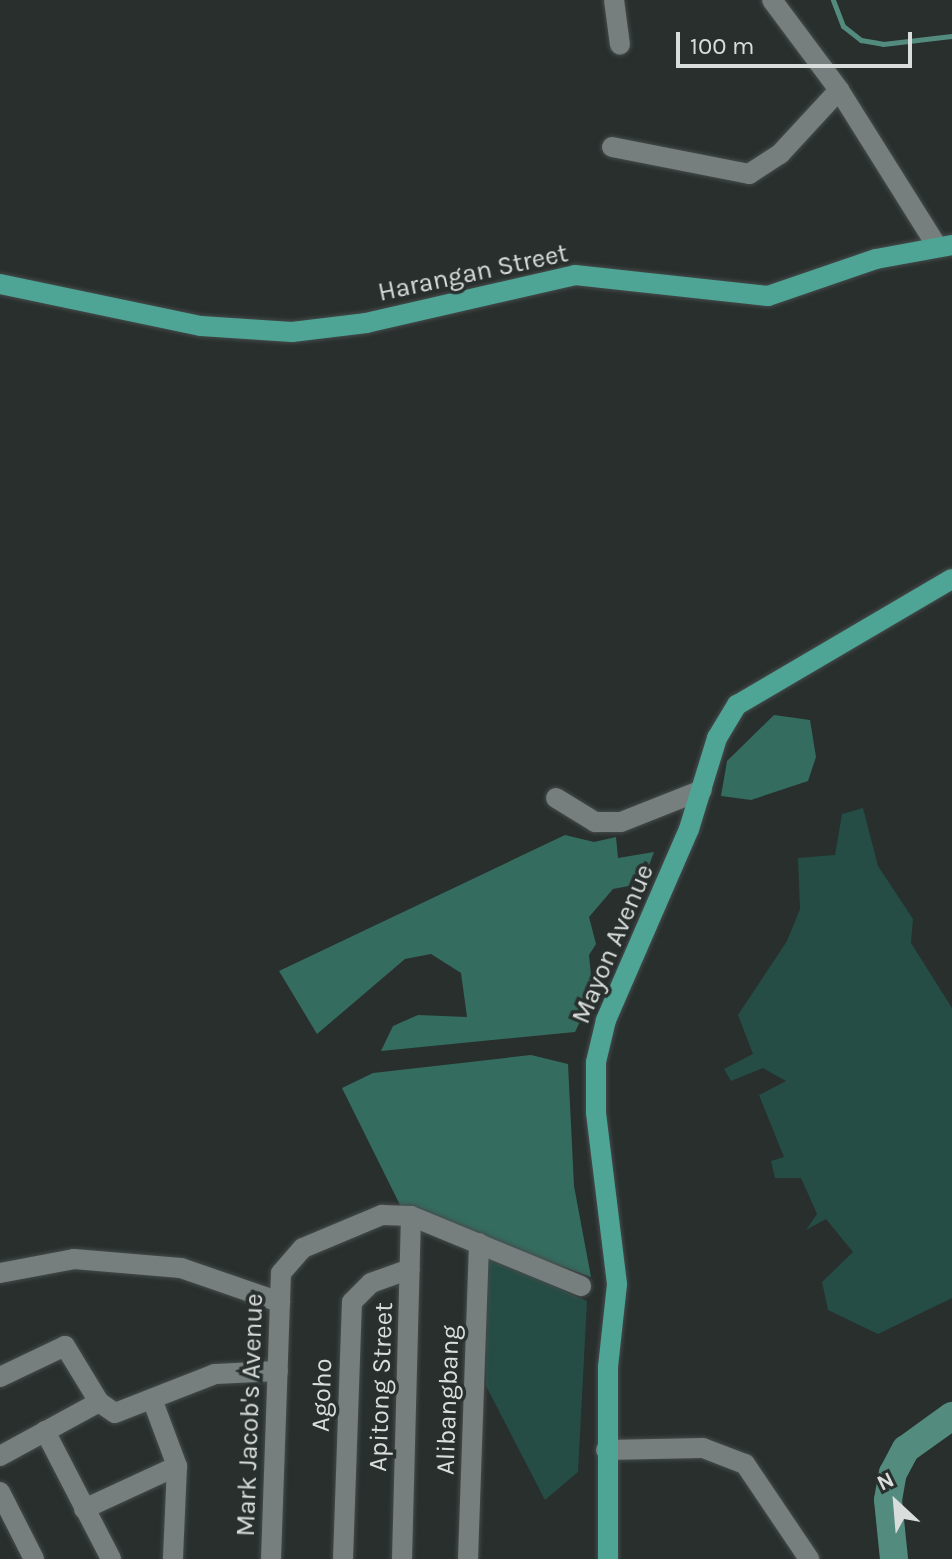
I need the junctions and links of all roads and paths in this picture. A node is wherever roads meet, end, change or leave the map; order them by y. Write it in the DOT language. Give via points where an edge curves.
graph roads {
  1 [pos="614,0"];
  2 [pos="772,0"];
  3 [pos="620,45"];
  4 [pos="839,90"];
  5 [pos="612,147"];
  6 [pos="945,246"];
  7 [pos="0,284"];
  8 [pos="952,579"];
  9 [pos="702,790"];
  10 [pos="556,798"];
  11 [pos="411,1216"];
  12 [pos="479,1243"];
  13 [pos="410,1269"];
  14 [pos="0,1273"];
  15 [pos="581,1286"];
  16 [pos="280,1302"];
  17 [pos="278,1371"];
  18 [pos="0,1377"];
  19 [pos="152,1399"];
  20 [pos="99,1402"];
  21 [pos="45,1431"];
  22 [pos="606,1450"];
  23 [pos="0,1456"];
  24 [pos="177,1466"];
  25 [pos="0,1492"];
  26 [pos="84,1509"];
  27 [pos="34,1559"];
  28 [pos="111,1559"];
  29 [pos="173,1559"];
  30 [pos="271,1559"];
  31 [pos="343,1559"];
  32 [pos="402,1559"];
  33 [pos="468,1559"];
  34 [pos="608,1559"];
  35 [pos="809,1559"];
  1 -- 3 [label="street"];
  2 -- 4 [label="street"];
  4 -- 5 [label="street" via="780,154 749,174"];
  4 -- 6 [label="street"];
  6 -- 7 [label="main road, Harangan Street" via="876,259 768,296 575,275 366,323 292,332 201,326"];
  8 -- 9 [label="main road, Mayon Avenue" via="737,705 717,738"];
  9 -- 10 [label="street" via="621,822 595,822"];
  9 -- 22 [label="main road, Mayon Avenue" via="612,1002 596,1062 599,1150 617,1284"];
  11 -- 12 [label="street"];
  11 -- 13 [label="street, Apitong Street"];
  11 -- 16 [label="street, Mark Jacob's Avenue" via="382,1215 303,1248 281,1273"];
  12 -- 15 [label="street"];
  12 -- 33 [label="street, Alibangbang"];
  13 -- 31 [label="street, Agoho" via="371,1283 352,1302"];
  13 -- 32 [label="street, Apitong Street"];
  14 -- 16 [label="street" via="74,1259 181,1268"];
  16 -- 17 [label="street, Mark Jacob's Avenue"];
  17 -- 19 [label="street" via="215,1374"];
  17 -- 30 [label="street, Mark Jacob's Avenue"];
  18 -- 20 [label="street" via="65,1346"];
  19 -- 20 [label="street" via="115,1413"];
  19 -- 24 [label="street"];
  20 -- 21 [label="street"];
  21 -- 23 [label="street"];
  21 -- 26 [label="street"];
  22 -- 34 [label="main road, Mayon Avenue"];
  22 -- 35 [label="street" via="703,1448 745,1464"];
  24 -- 26 [label="street"];
  24 -- 29 [label="street"];
  25 -- 27 [label="street"];
  26 -- 28 [label="street"];
}
